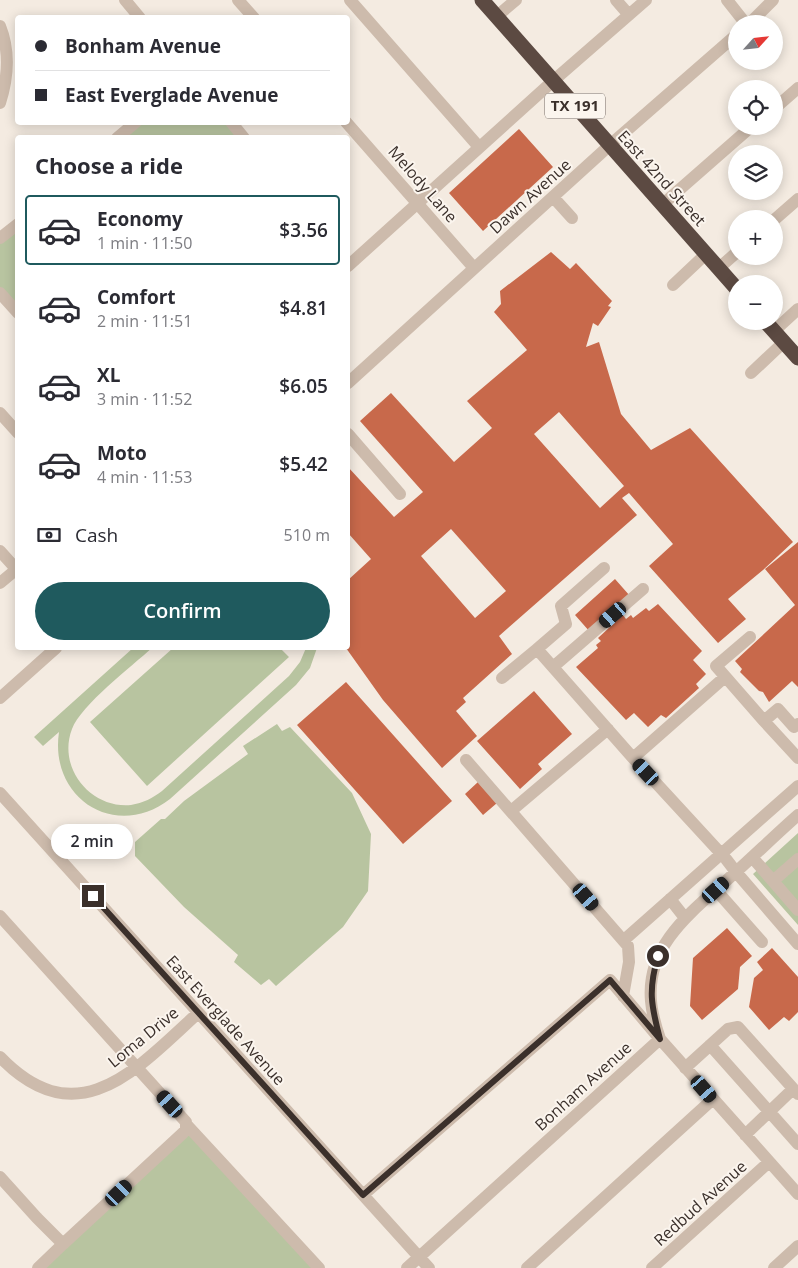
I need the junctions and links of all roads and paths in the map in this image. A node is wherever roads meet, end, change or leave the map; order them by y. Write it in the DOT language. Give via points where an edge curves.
graph roads {
  1 [pos="125,0"];
  2 [pos="238,0"];
  3 [pos="350,0"];
  4 [pos="482,0"];
  5 [pos="516,0"];
  6 [pos="616,0"];
  7 [pos="646,0"];
  8 [pos="727,0"];
  9 [pos="773,0"];
  10 [pos="138,15"];
  11 [pos="251,15"];
  12 [pos="629,15"];
  13 [pos="740,15"];
  14 [pos="757,15"];
  15 [pos="497,16"];
  16 [pos="0,26"];
  17 [pos="728,42"];
  18 [pos="553,80"];
  19 [pos="798,88"];
  20 [pos="783,101"];
  21 [pos="0,103"];
  22 [pos="133,125"];
  23 [pos="233,125"];
  24 [pos="349,125"];
  25 [pos="121,135"];
  26 [pos="241,135"];
  27 [pos="742,135"];
  28 [pos="610,145"];
  29 [pos="479,147"];
  30 [pos="553,197"];
  31 [pos="798,199"];
  32 [pos="417,203"];
  33 [pos="662,204"];
  34 [pos="783,212"];
  35 [pos="572,218"];
  36 [pos="15,226"];
  37 [pos="0,238"];
  38 [pos="706,254"];
  39 [pos="350,259"];
  40 [pos="728,260"];
  41 [pos="474,268"];
  42 [pos="719,268"];
  43 [pos="728,279"];
  44 [pos="673,285"];
  45 [pos="0,293"];
  46 [pos="798,309"];
  47 [pos="15,310"];
  48 [pos="775,332"];
  49 [pos="798,358"];
  50 [pos="751,373"];
  51 [pos="350,381"];
  52 [pos="0,413"];
  53 [pos="15,430"];
  54 [pos="350,436"];
  55 [pos="400,494"];
  56 [pos="0,551"];
  57 [pos="15,567"];
  58 [pos="604,568"];
  59 [pos="15,571"];
  60 [pos="0,583"];
  61 [pos="643,589"];
  62 [pos="750,638"];
  63 [pos="537,649"];
  64 [pos="54,650"];
  65 [pos="553,667"];
  66 [pos="726,677"];
  67 [pos="502,678"];
  68 [pos="0,698"];
  69 [pos="764,721"];
  70 [pos="798,724"];
  71 [pos="608,729"];
  72 [pos="633,758"];
  73 [pos="798,758"];
  74 [pos="466,760"];
  75 [pos="798,786"];
  76 [pos="0,793"];
  77 [pos="511,811"];
  78 [pos="768,812"];
  79 [pos="798,815"];
  80 [pos="783,828"];
  81 [pos="722,854"];
  82 [pos="752,857"];
  83 [pos="798,860"];
  84 [pos="736,872"];
  85 [pos="773,881"];
  86 [pos="716,890"];
  87 [pos="670,899"];
  88 [pos="796,904"];
  89 [pos="0,916"];
  90 [pos="685,918"];
  91 [pos="624,940"];
  92 [pos="762,942"];
  93 [pos="798,944"];
  94 [pos="623,996"];
  95 [pos="198,1013"];
  96 [pos="660,1039"];
  97 [pos="710,1045"];
  98 [pos="0,1057"];
  99 [pos="137,1067"];
  100 [pos="685,1068"];
  101 [pos="796,1091"];
  102 [pos="713,1099"];
  103 [pos="770,1111"];
  104 [pos="186,1124"];
  105 [pos="745,1135"];
  106 [pos="798,1144"];
  107 [pos="769,1162"];
  108 [pos="0,1176"];
  109 [pos="798,1194"];
  110 [pos="363,1195"];
  111 [pos="64,1244"];
  112 [pos="798,1246"];
  113 [pos="419,1257"];
  114 [pos="38,1268"];
  115 [pos="319,1268"];
  116 [pos="406,1268"];
  117 [pos="428,1268"];
  118 [pos="527,1268"];
  119 [pos="652,1268"];
  120 [pos="774,1268"];
  1 -- 10 [label="street"];
  2 -- 11 [label="street"];
  3 -- 29 [label="street"];
  4 -- 15 [label="highway, East 42nd Street / TX 191"];
  5 -- 15 [label="street"];
  6 -- 12 [label="street"];
  7 -- 12 [label="street"];
  8 -- 13 [label="street"];
  9 -- 14 [label="street"];
  12 -- 18 [label="street"];
  15 -- 18 [label="highway, East 42nd Street / TX 191"];
  16 -- 21 [label="street" via="6,44 7,67"];
  17 -- 28 [label="street, Dawn Avenue"];
  18 -- 28 [label="highway, East 42nd Street / TX 191"];
  18 -- 29 [label="street"];
  19 -- 20 [label="street"];
  22 -- 25 [label="street"];
  23 -- 26 [label="street"];
  24 -- 32 [label="street, Melody Lane"];
  27 -- 33 [label="street"];
  28 -- 30 [label="street, Dawn Avenue"];
  28 -- 33 [label="highway, East 42nd Street / TX 191"];
  29 -- 32 [label="street"];
  30 -- 35 [label="street"];
  30 -- 41 [label="street, Dawn Avenue"];
  31 -- 34 [label="street"];
  32 -- 39 [label="street"];
  32 -- 41 [label="street, Melody Lane"];
  33 -- 38 [label="highway, East 42nd Street / TX 191"];
  36 -- 37 [label="street"];
  38 -- 42 [label="highway, East 42nd Street / TX 191"];
  38 -- 44 [label="street"];
  40 -- 42 [label="street"];
  41 -- 51 [label="street, Dawn Avenue"];
  42 -- 43 [label="highway, East 42nd Street / TX 191"];
  45 -- 47 [label="street"];
  46 -- 48 [label="street"];
  48 -- 49 [label="highway"];
  48 -- 50 [label="street"];
  52 -- 53 [label="street"];
  54 -- 55 [label="street"];
  56 -- 57 [label="street"];
  58 -- 63 [label="street" via="561,606 566,624"];
  59 -- 60 [label="street"];
  61 -- 65 [label="street"];
  62 -- 66 [label="street" via="716,666"];
  63 -- 65 [label="street"];
  63 -- 67 [label="street"];
  64 -- 68 [label="street"];
  65 -- 71 [label="street"];
  66 -- 69 [label="street"];
  66 -- 72 [label="street"];
  69 -- 70 [label="street" via="778,709 794,727"];
  69 -- 73 [label="street"];
  71 -- 72 [label="street"];
  71 -- 77 [label="street"];
  72 -- 81 [label="street"];
  74 -- 77 [label="street"];
  75 -- 78 [label="street"];
  76 -- 95 [label="street, East Everglade Avenue"];
  77 -- 91 [label="street"];
  78 -- 80 [label="street"];
  78 -- 81 [label="street"];
  79 -- 80 [label="street"];
  80 -- 82 [label="street"];
  81 -- 84 [label="street"];
  81 -- 87 [label="street"];
  82 -- 84 [label="street"];
  82 -- 85 [label="street"];
  83 -- 85 [label="street"];
  84 -- 86 [label="street"];
  84 -- 93 [label="street"];
  85 -- 88 [label="street"];
  86 -- 90 [label="street"];
  86 -- 92 [label="street"];
  87 -- 90 [label="street"];
  87 -- 91 [label="street"];
  89 -- 99 [label="street"];
  90 -- 96 [label="street" via="664,943 653,972 651,1001"];
  91 -- 94 [label="street" via="628,946 629,962"];
  94 -- 96 [label="street"];
  94 -- 110 [label="street" via="610,980"];
  95 -- 99 [label="street, Loma Drive"];
  95 -- 110 [label="street, East Everglade Avenue"];
  96 -- 100 [label="street"];
  96 -- 113 [label="street, Bonham Avenue"];
  97 -- 100 [label="street"];
  97 -- 101 [label="street" via="728,1029 738,1027"];
  97 -- 103 [label="street"];
  98 -- 99 [label="street, Loma Drive" via="36,1086 63,1094 105,1087"];
  99 -- 104 [label="street"];
  100 -- 102 [label="street"];
  101 -- 103 [label="street"];
  102 -- 105 [label="street"];
  102 -- 118 [label="street"];
  103 -- 105 [label="street"];
  103 -- 106 [label="street"];
  104 -- 111 [label="street" via="183,1133"];
  104 -- 115 [label="street"];
  105 -- 107 [label="street"];
  107 -- 109 [label="street"];
  107 -- 119 [label="street, Redbud Avenue"];
  108 -- 111 [label="street"];
  110 -- 113 [label="street, East Everglade Avenue"];
  111 -- 114 [label="street"];
  112 -- 120 [label="street"];
  113 -- 116 [label="street, Bonham Avenue"];
  113 -- 117 [label="street, East Everglade Avenue"];
}
